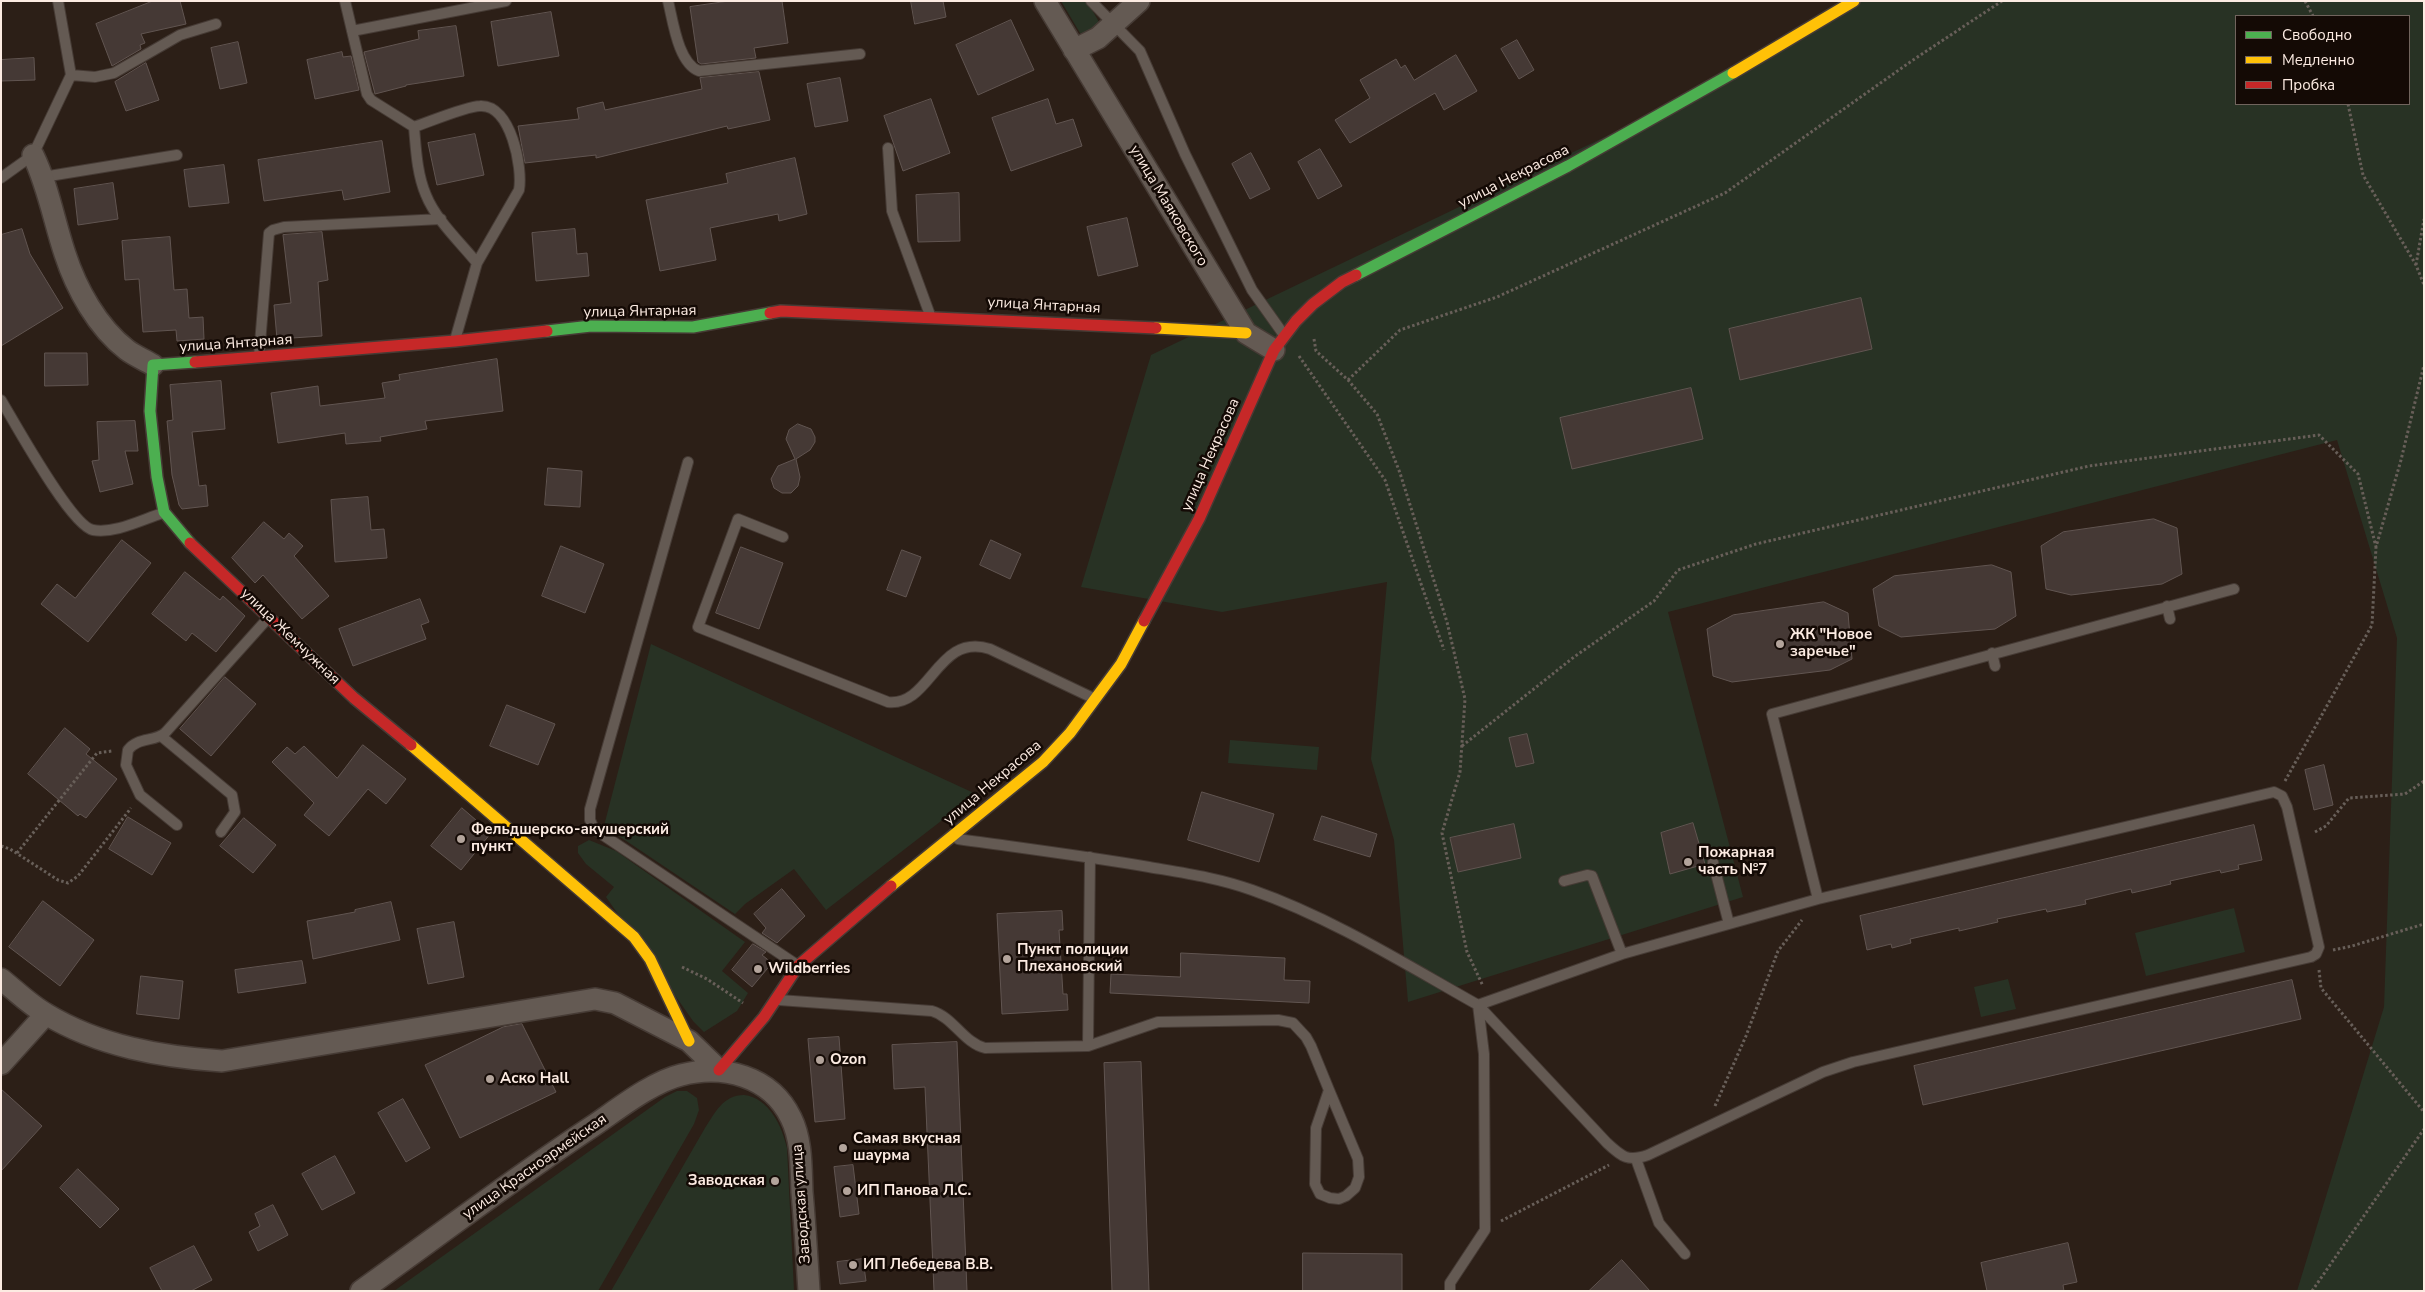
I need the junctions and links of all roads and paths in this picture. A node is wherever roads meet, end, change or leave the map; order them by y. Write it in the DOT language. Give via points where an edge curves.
graph roads {
  1 [pos="58,1"];
  2 [pos="345,1"];
  3 [pos="506,1"];
  4 [pos="668,1"];
  5 [pos="1045,1"];
  6 [pos="1091,1"];
  7 [pos="1139,1"];
  8 [pos="1854,1"];
  9 [pos="2002,1"];
  10 [pos="2305,1"];
  11 [pos="2312,15"];
  12 [pos="216,24"];
  13 [pos="1113,24"];
  14 [pos="352,31"];
  15 [pos="1074,50"];
  16 [pos="860,54"];
  17 [pos="71,75"];
  18 [pos="2348,105"];
  19 [pos="414,127"];
  20 [pos="888,148"];
  21 [pos="33,155"];
  22 [pos="178,155"];
  23 [pos="43,177"];
  24 [pos="1,178"];
  25 [pos="441,219"];
  26 [pos="2424,219"];
  27 [pos="477,263"];
  28 [pos="2416,265"];
  29 [pos="2424,285"];
  30 [pos="1309,306"];
  31 [pos="930,316"];
  32 [pos="1246,333"];
  33 [pos="455,341"];
  34 [pos="1284,344"];
  35 [pos="259,357"];
  36 [pos="153,365"];
  37 [pos="2424,365"];
  38 [pos="1348,380"];
  39 [pos="1,400"];
  40 [pos="688,462"];
  41 [pos="164,512"];
  42 [pos="783,537"];
  43 [pos="2376,547"];
  44 [pos="2234,589"];
  45 [pos="2167,606"];
  46 [pos="269,616"];
  47 [pos="2170,619"];
  48 [pos="1444,650"];
  49 [pos="1992,653"];
  50 [pos="1995,666"];
  51 [pos="1096,700"];
  52 [pos="161,736"];
  53 [pos="1462,746"];
  54 [pos="128,750"];
  55 [pos="2424,781"];
  56 [pos="2278,793"];
  57 [pos="140,795"];
  58 [pos="177,825"];
  59 [pos="220,832"];
  60 [pos="2315,832"];
  61 [pos="952,838"];
  62 [pos="1,846"];
  63 [pos="17,853"];
  64 [pos="1090,857"];
  65 [pos="1714,862"];
  66 [pos="1564,881"];
  67 [pos="1818,899"];
  68 [pos="1729,924"];
  69 [pos="2424,924"];
  70 [pos="2317,953"];
  71 [pos="1622,954"];
  72 [pos="798,966"];
  73 [pos="681,967"];
  74 [pos="1,979"];
  75 [pos="776,1000"];
  76 [pos="1490,1000"];
  77 [pos="1478,1005"];
  78 [pos="46,1014"];
  79 [pos="764,1017"];
  80 [pos="689,1041"];
  81 [pos="1088,1046"];
  82 [pos="1,1064"];
  83 [pos="719,1070"];
  84 [pos="1329,1090"];
  85 [pos="2424,1112"];
  86 [pos="1705,1127"];
  87 [pos="2424,1129"];
  88 [pos="1630,1158"];
  89 [pos="1485,1230"];
  90 [pos="1685,1254"];
  91 [pos="361,1291"];
  92 [pos="809,1291"];
  93 [pos="1450,1291"];
  94 [pos="2312,1291"];
  1 -- 17 [label="lane"];
  2 -- 14 [label="lane"];
  3 -- 14 [label="lane"];
  4 -- 16 [label="lane" via="683,56 690,66 699,71"];
  5 -- 15 [label="street, улица Маяковского"];
  6 -- 13 [label="lane"];
  7 -- 13 [label="street"];
  8 -- 30 [label="street, улица Некрасова" via="1568,166 1342,282"];
  9 -- 38 [label="path" via="1725,193 1498,298 1400,330"];
  10 -- 11 [label="path"];
  12 -- 17 [label="lane" via="180,35 114,73 95,77"];
  13 -- 15 [label="street" via="1098,38"];
  13 -- 34 [label="lane" via="1140,51 1185,154 1252,290"];
  14 -- 19 [label="lane" via="369,97"];
  15 -- 32 [label="street, улица Маяковского"];
  17 -- 21 [label="lane"];
  18 -- 28 [label="path" via="2363,175"];
  19 -- 25 [label="lane" via="421,181 426,196"];
  19 -- 27 [label="lane" via="480,106 497,112 507,124 517,159 519,190"];
  20 -- 31 [label="lane" via="892,211"];
  21 -- 23 [label="street"];
  21 -- 24 [label="lane"];
  22 -- 23 [label="lane"];
  23 -- 36 [label="street" via="65,255 94,314 127,350"];
  25 -- 27 [label="lane"];
  25 -- 35 [label="lane" via="273,230 270,233"];
  26 -- 28 [label="path"];
  27 -- 33 [label="lane"];
  28 -- 29 [label="path"];
  30 -- 34 [label="street, улица Некрасова"];
  30 -- 38 [label="path" via="1316,351"];
  31 -- 32 [label="street, улица Янтарная"];
  31 -- 33 [label="street, улица Янтарная" via="781,311 692,327 607,325"];
  32 -- 34 [label="street, улица Маяковского"];
  33 -- 35 [label="street, улица Янтарная"];
  34 -- 48 [label="path" via="1385,480"];
  34 -- 51 [label="street, улица Некрасова" via="1199,519 1121,664"];
  35 -- 36 [label="street, улица Янтарная"];
  36 -- 41 [label="street, улица Жемчужная" via="150,411"];
  37 -- 43 [label="path"];
  38 -- 53 [label="path" via="1377,414 1424,546 1466,700"];
  39 -- 41 [label="lane" via="58,493 84,526 92,530 108,530"];
  40 -- 72 [label="lane" via="590,809 590,820 594,829"];
  41 -- 46 [label="street, улица Жемчужная" via="187,540"];
  42 -- 51 [label="lane" via="738,519 698,627 888,702 912,696 952,654 973,646 990,649"];
  43 -- 53 [label="path" via="2358,474 2318,435 2089,466 1756,544 1678,570 1654,601 1574,657"];
  43 -- 56 [label="path" via="2372,625"];
  44 -- 45 [label="lane"];
  45 -- 47 [label="lane"];
  45 -- 49 [label="lane"];
  46 -- 52 [label="lane"];
  46 -- 80 [label="street, улица Жемчужная" via="354,698 634,937 650,958"];
  49 -- 50 [label="lane"];
  49 -- 67 [label="lane" via="1772,714"];
  51 -- 61 [label="street, улица Некрасова" via="1043,762"];
  52 -- 54 [label="lane" via="138,741"];
  52 -- 59 [label="lane" via="232,795 235,812"];
  53 -- 76 [label="path" via="1460,772 1442,833 1467,952"];
  54 -- 57 [label="lane" via="126,765"];
  54 -- 63 [label="path" via="97,753"];
  55 -- 60 [label="path" via="2405,794 2349,798 2326,826"];
  56 -- 67 [label="lane" via="2266,793"];
  56 -- 70 [label="lane" via="2289,816 2319,944"];
  57 -- 58 [label="lane"];
  57 -- 63 [label="path" via="70,882 58,880"];
  61 -- 64 [label="lane"];
  61 -- 72 [label="street, улица Некрасова" via="867,904"];
  62 -- 63 [label="path"];
  64 -- 77 [label="lane" via="1220,880 1289,903"];
  64 -- 81 [label="lane"];
  65 -- 68 [label="lane"];
  66 -- 71 [label="lane" via="1592,876"];
  67 -- 68 [label="lane"];
  67 -- 86 [label="path" via="1778,951 1746,1036"];
  68 -- 71 [label="lane"];
  69 -- 70 [label="path"];
  70 -- 85 [label="path" via="2321,988"];
  70 -- 86 [label="lane" via="2311,957 1853,1062 1795,1083"];
  71 -- 76 [label="lane"];
  72 -- 75 [label="street, улица Некрасова"];
  73 -- 79 [label="path" via="708,980"];
  74 -- 78 [label="street"];
  75 -- 79 [label="street, улица Некрасова"];
  75 -- 81 [label="lane" via="932,1011 943,1016 976,1045 985,1048"];
  76 -- 77 [label="lane"];
  77 -- 88 [label="lane" via="1607,1143"];
  77 -- 89 [label="lane" via="1484,1054"];
  78 -- 80 [label="street" via="85,1033 130,1049 222,1061 586,999 615,1003"];
  78 -- 82 [label="street"];
  79 -- 83 [label="street, улица Некрасова"];
  80 -- 83 [label="street"];
  81 -- 84 [label="lane" via="1158,1022 1286,1020 1306,1037"];
  83 -- 91 [label="street, улица Красноармейская" via="669,1079 608,1116 557,1149"];
  83 -- 92 [label="street, Заводская улица" via="764,1084 792,1118 800,1154"];
  84 -- 84 [label="lane" via="1359,1168 1355,1188 1339,1199 1320,1194 1315,1184 1316,1128"];
  86 -- 88 [label="lane"];
  87 -- 94 [label="path"];
  88 -- 89 [label="path"];
  88 -- 90 [label="lane" via="1658,1223"];
  89 -- 93 [label="lane" via="1450,1283"];
}
